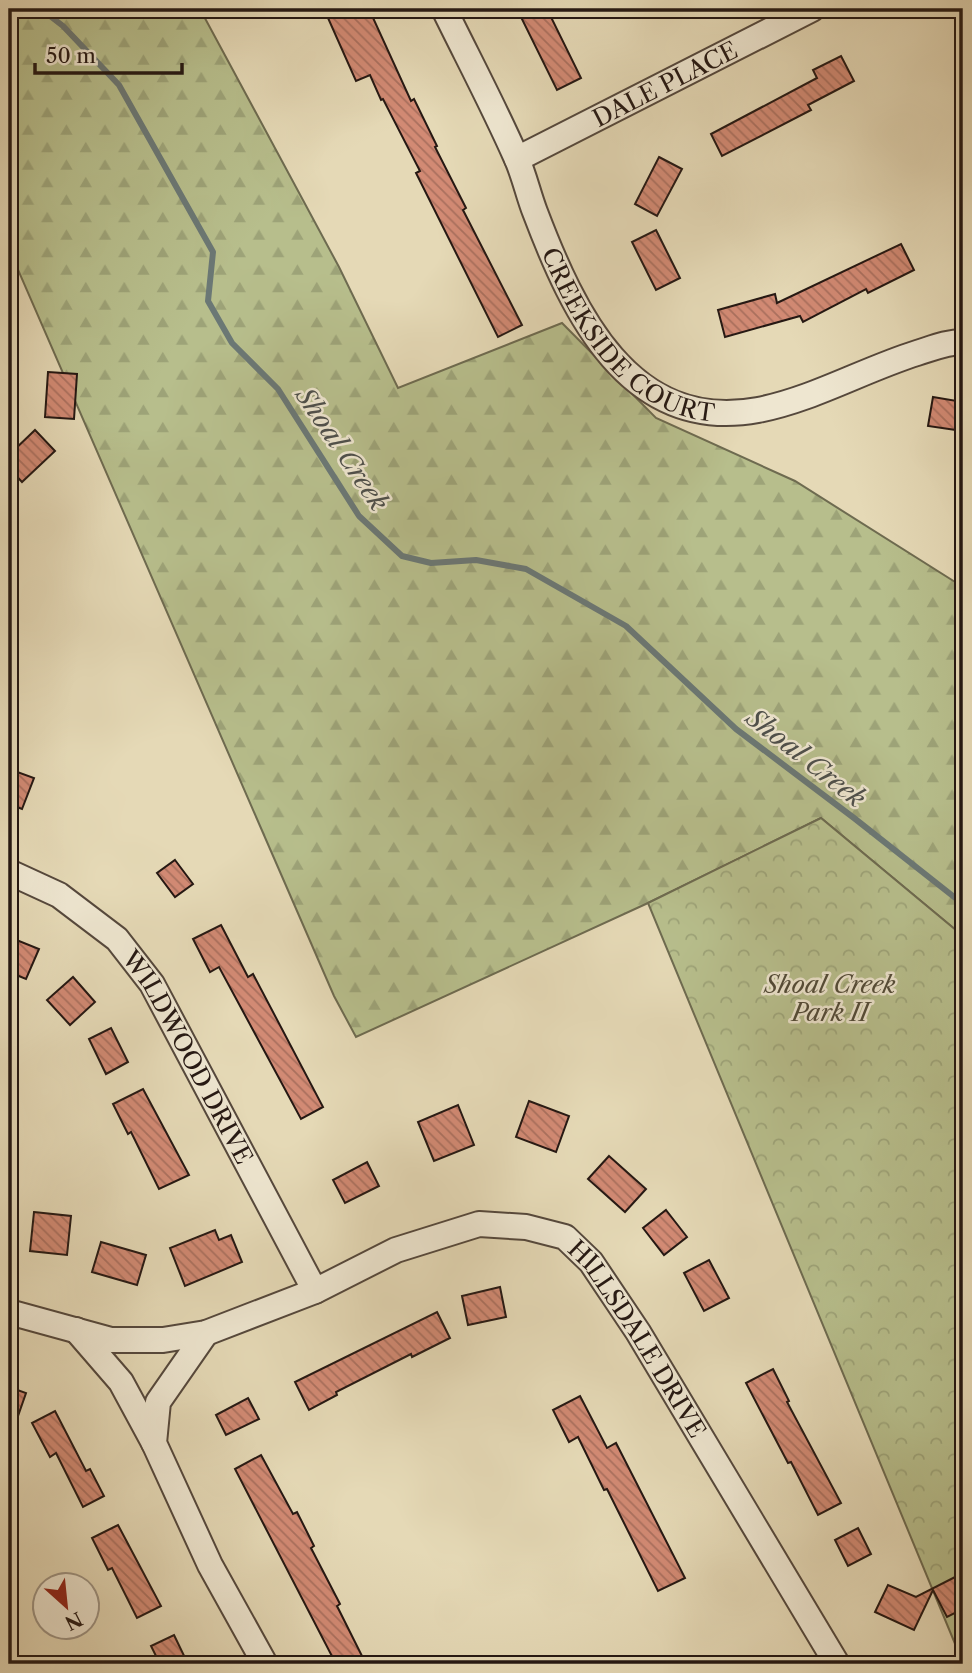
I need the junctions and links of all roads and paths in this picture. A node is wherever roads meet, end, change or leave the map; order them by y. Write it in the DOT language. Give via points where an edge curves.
graph roads {
  1 [pos="444,9"];
  2 [pos="812,9"];
  3 [pos="517,159"];
  4 [pos="963,342"];
  5 [pos="9,872"];
  6 [pos="315,1291"];
  7 [pos="9,1311"];
  8 [pos="76,1330"];
  9 [pos="206,1333"];
  10 [pos="154,1443"];
  11 [pos="265,1664"];
  12 [pos="837,1664"];
  1 -- 3 [label="street, CREEKSIDE COURT"];
  2 -- 3 [label="street, DALE PLACE"];
  3 -- 4 [label="street, CREEKSIDE COURT" via="534,211 584,321 620,368 643,386 696,412 754,411 783,404 895,360"];
  5 -- 6 [label="street, WILDWOOD DRIVE" via="59,895 117,939 152,984"];
  6 -- 9 [label="street, HILLSDALE DRIVE"];
  6 -- 12 [label="street, HILLSDALE DRIVE" via="396,1250 479,1224 526,1227 565,1237 591,1262 638,1332"];
  7 -- 8 [label="street, HILLSDALE DRIVE"];
  8 -- 9 [label="street, HILLSDALE DRIVE" via="111,1340 163,1340"];
  8 -- 10 [label="street" via="121,1382"];
  9 -- 10 [label="street" via="158,1402"];
  10 -- 11 [label="street" via="210,1565"];
}
